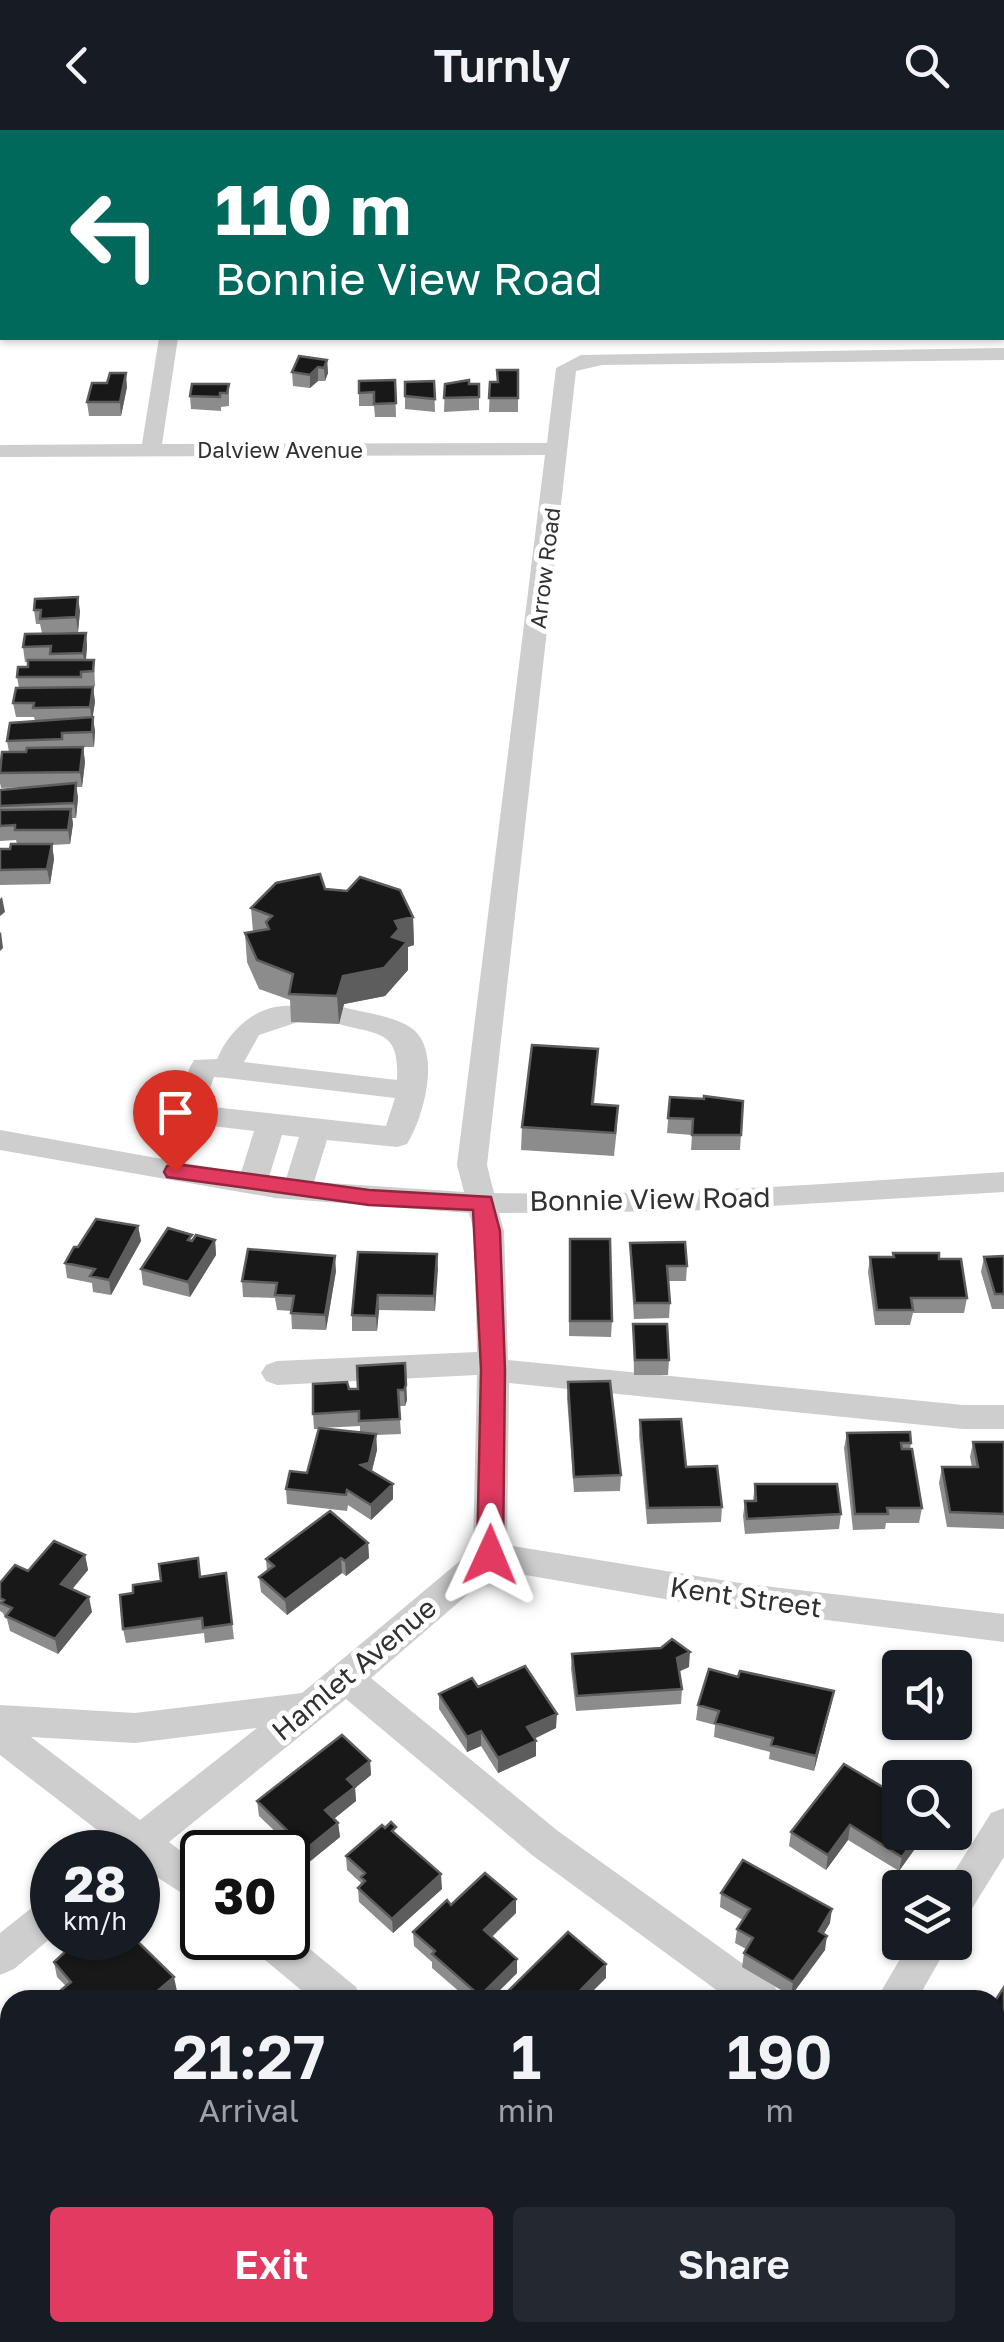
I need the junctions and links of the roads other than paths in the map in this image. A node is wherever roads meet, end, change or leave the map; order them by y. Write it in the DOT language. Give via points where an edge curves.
graph roads {
  1 [pos="168,340"];
  2 [pos="1004,354"];
  3 [pos="559,449"];
  4 [pos="151,450"];
  5 [pos="0,451"];
  6 [pos="294,1014"];
  7 [pos="342,1016"];
  8 [pos="228,1069"];
  9 [pos="411,1090"];
  10 [pos="271,1124"];
  11 [pos="316,1128"];
  12 [pos="0,1140"];
  13 [pos="1004,1182"];
  14 [pos="252,1184"];
  15 [pos="297,1190"];
  16 [pos="483,1202"];
  17 [pos="492,1367"];
  18 [pos="277,1374"];
  19 [pos="1004,1417"];
  20 [pos="490,1555"];
  21 [pos="1004,1628"];
  22 [pos="346,1678"];
  23 [pos="309,1707"];
  24 [pos="0,1720"];
  25 [pos="0,1734"];
  26 [pos="1004,1824"];
  27 [pos="114,1830"];
  28 [pos="155,1830"];
  29 [pos="972,1876"];
  30 [pos="30,1932"];
  31 [pos="0,1957"];
  32 [pos="293,1960"];
  33 [pos="920,1960"];
  34 [pos="330,1990"];
  35 [pos="747,1990"];
  36 [pos="902,1990"];
  1 -- 4 [label="street"];
  2 -- 3 [label="street, Arrow Road" via="581,361 564,376"];
  3 -- 4 [label="street, Dalview Avenue"];
  3 -- 16 [label="street, Arrow Road" via="472,1165"];
  4 -- 5 [label="street, Dalview Avenue"];
  6 -- 8 [label="street" via="256,1022 237,1038"];
  7 -- 9 [label="street" via="400,1034 414,1050"];
  8 -- 9 [label="street"];
  8 -- 10 [label="street" via="204,1067 187,1113"];
  9 -- 11 [label="street" via="397,1137"];
  10 -- 11 [label="street"];
  10 -- 14 [label="street"];
  11 -- 15 [label="street"];
  12 -- 14 [label="street, Bonnie View Road"];
  13 -- 16 [label="street, Bonnie View Road" via="700,1202"];
  14 -- 15 [label="street, Bonnie View Road"];
  15 -- 16 [label="street, Bonnie View Road"];
  16 -- 17 [label="street"];
  17 -- 18 [label="street"];
  17 -- 19 [label="street"];
  17 -- 20 [label="street"];
  20 -- 21 [label="street, Kent Street" via="576,1573"];
  20 -- 22 [label="street, Hamlet Avenue"];
  22 -- 23 [label="street, Hamlet Avenue"];
  22 -- 35 [label="street" via="544,1842"];
  23 -- 24 [label="street" via="135,1728"];
  23 -- 28 [label="street, Hamlet Avenue"];
  25 -- 27 [label="street"];
  26 -- 29 [label="street"];
  30 -- 31 [label="street"];
  32 -- 34 [label="street"];
  33 -- 36 [label="street"];
}
